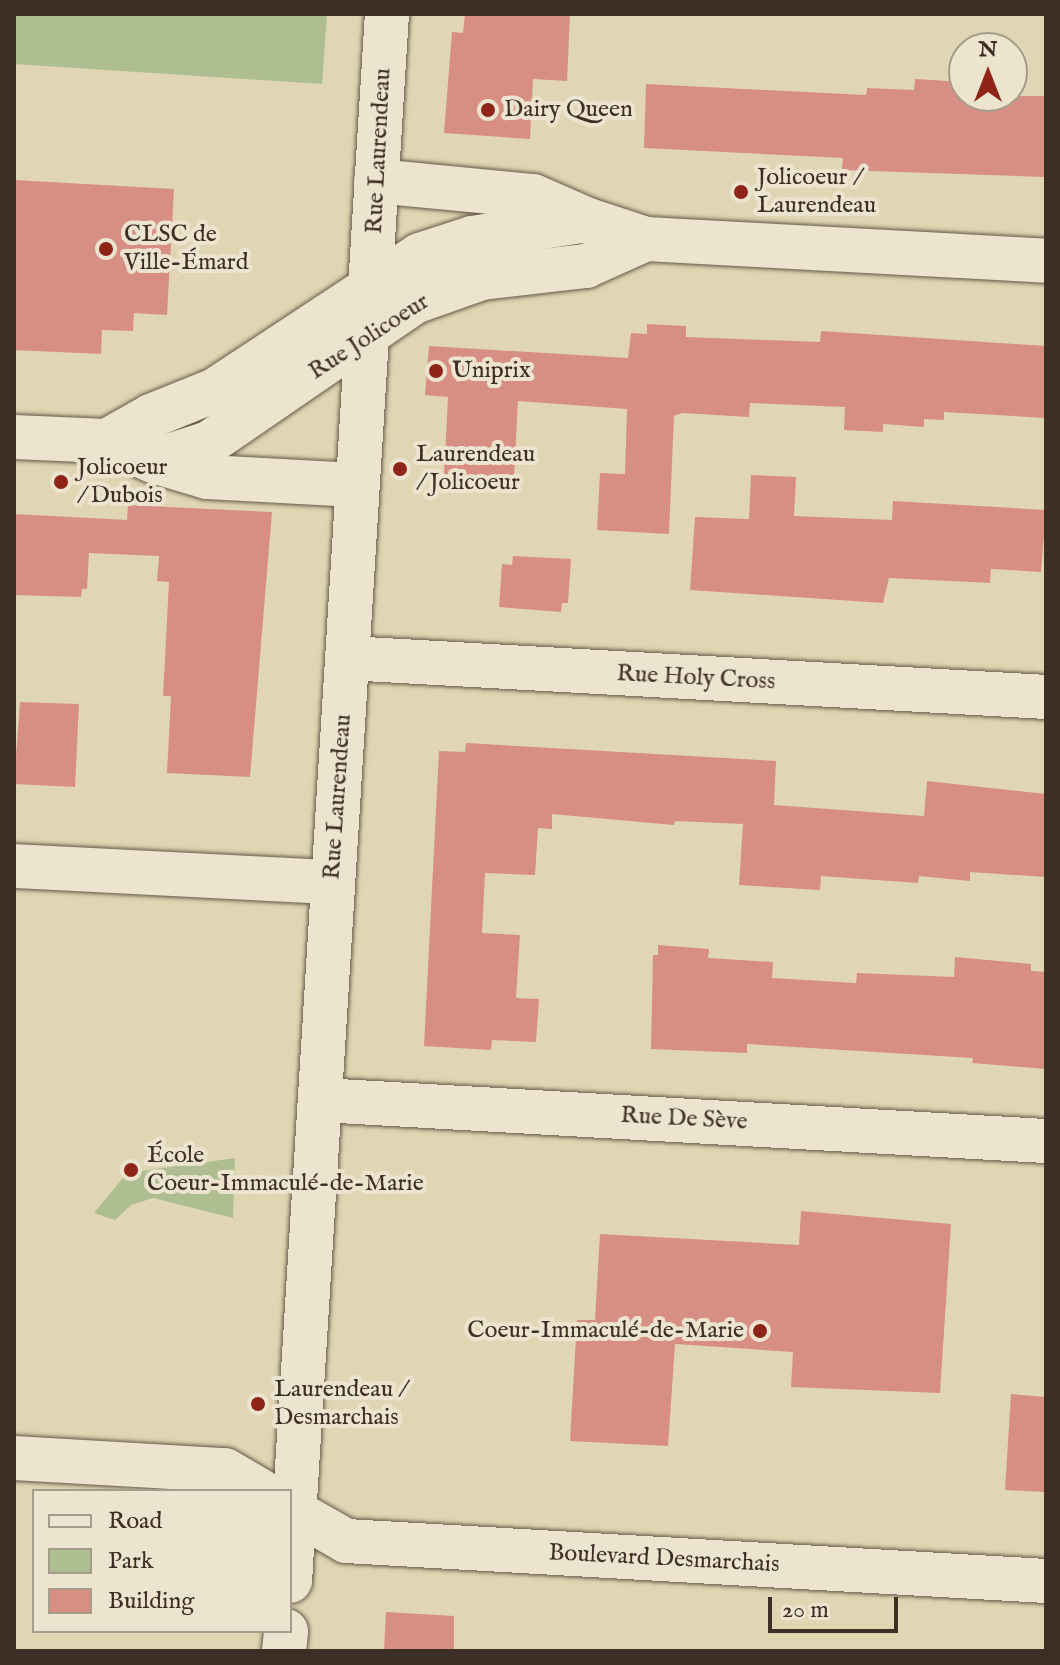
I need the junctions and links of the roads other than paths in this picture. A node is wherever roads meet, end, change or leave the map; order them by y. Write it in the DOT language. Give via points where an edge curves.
graph roads {
  1 [pos="387,14"];
  2 [pos="376,181"];
  3 [pos="588,220"];
  4 [pos="646,239"];
  5 [pos="1046,261"];
  6 [pos="369,289"];
  7 [pos="365,337"];
  8 [pos="14,437"];
  9 [pos="107,441"];
  10 [pos="153,461"];
  11 [pos="356,485"];
  12 [pos="347,658"];
  13 [pos="1046,697"];
  14 [pos="14,866"];
  15 [pos="332,882"];
  16 [pos="321,1100"];
  17 [pos="1046,1141"];
  18 [pos="14,1458"];
  19 [pos="257,1489"];
  20 [pos="283,1489"];
  21 [pos="292,1510"];
  22 [pos="1046,1581"];
  1 -- 2 [label="street, Rue Laurendeau"];
  2 -- 3 [label="street, Rue Jolicoeur" via="533,196"];
  2 -- 6 [label="street, Rue Laurendeau"];
  3 -- 4 [label="street, Rue Jolicoeur"];
  3 -- 6 [label="street, Rue Jolicoeur" via="446,246 420,255"];
  4 -- 5 [label="street, Rue Jolicoeur"];
  4 -- 7 [label="street, Rue Jolicoeur" via="586,266 531,270 452,288 414,302"];
  6 -- 7 [label="street, Rue Laurendeau"];
  6 -- 9 [label="street, Rue Jolicoeur" via="215,390"];
  7 -- 10 [label="street, Rue Jolicoeur" via="209,443"];
  7 -- 11 [label="street, Rue Laurendeau"];
  8 -- 9 [label="street"];
  9 -- 10 [label="street"];
  10 -- 11 [label="street" via="207,477"];
  11 -- 12 [label="street, Rue Laurendeau"];
  12 -- 13 [label="street, Rue Holy Cross"];
  12 -- 15 [label="street, Rue Laurendeau"];
  14 -- 15 [label="street"];
  15 -- 16 [label="street, Rue Laurendeau"];
  16 -- 17 [label="street, Rue De Sève"];
  16 -- 20 [label="street, Rue Laurendeau"];
  18 -- 19 [label="street, Boulevard Desmarchais" via="225,1470"];
  21 -- 22 [label="street, Boulevard Desmarchais" via="346,1541"];
}
